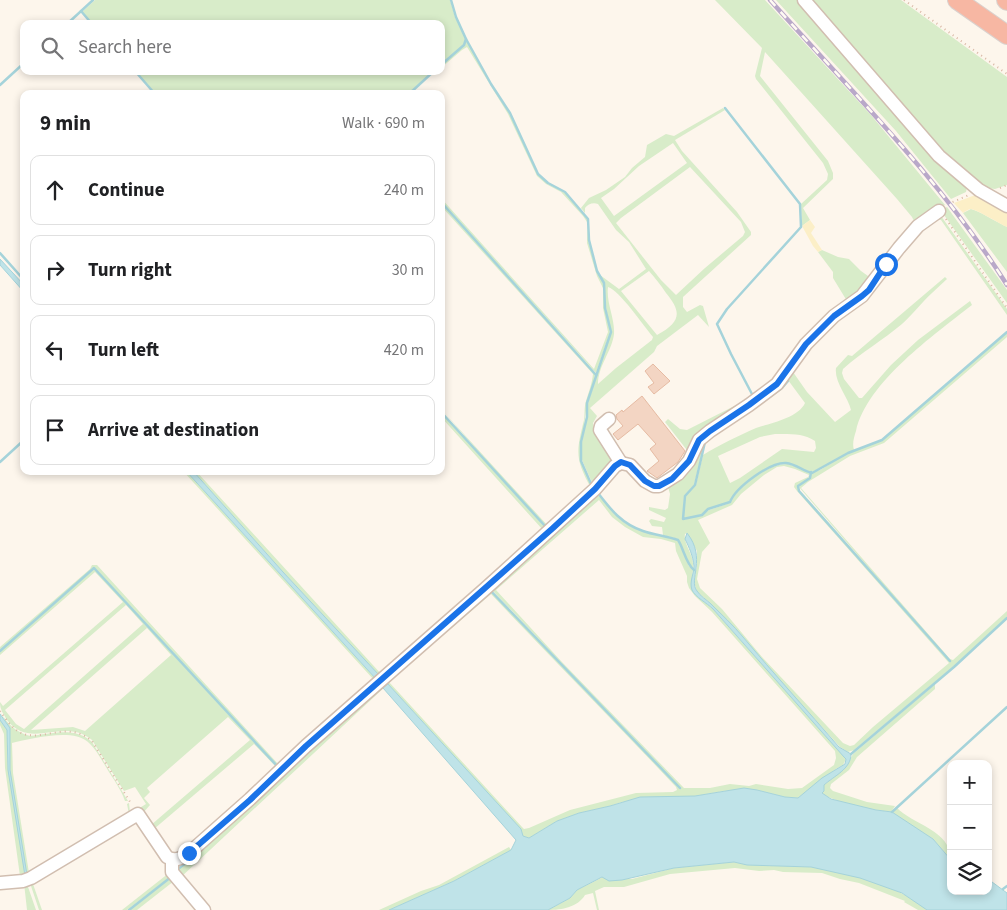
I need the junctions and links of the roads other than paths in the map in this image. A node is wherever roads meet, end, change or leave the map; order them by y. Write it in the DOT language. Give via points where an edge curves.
graph roads {
  1 [pos="804,0"];
  2 [pos="957,0"];
  3 [pos="1007,36"];
  4 [pos="1007,206"];
  5 [pos="939,210"];
  6 [pos="609,419"];
  7 [pos="621,462"];
  8 [pos="172,860"];
  9 [pos="0,882"];
  10 [pos="204,910"];
  1 -- 4 [label="street" via="939,156 980,190"];
  2 -- 3 [label="highway"];
  5 -- 7 [label="street" via="918,226 862,296 823,326 806,344 777,384 699,440 689,461 678,474 654,486 630,465"];
  6 -- 7 [label="street" via="600,426 600,430"];
  7 -- 8 [label="street" via="553,528 216,830 189,853"];
  8 -- 9 [label="street" via="138,814 32,878"];
  8 -- 10 [label="street" via="172,872"];
}
